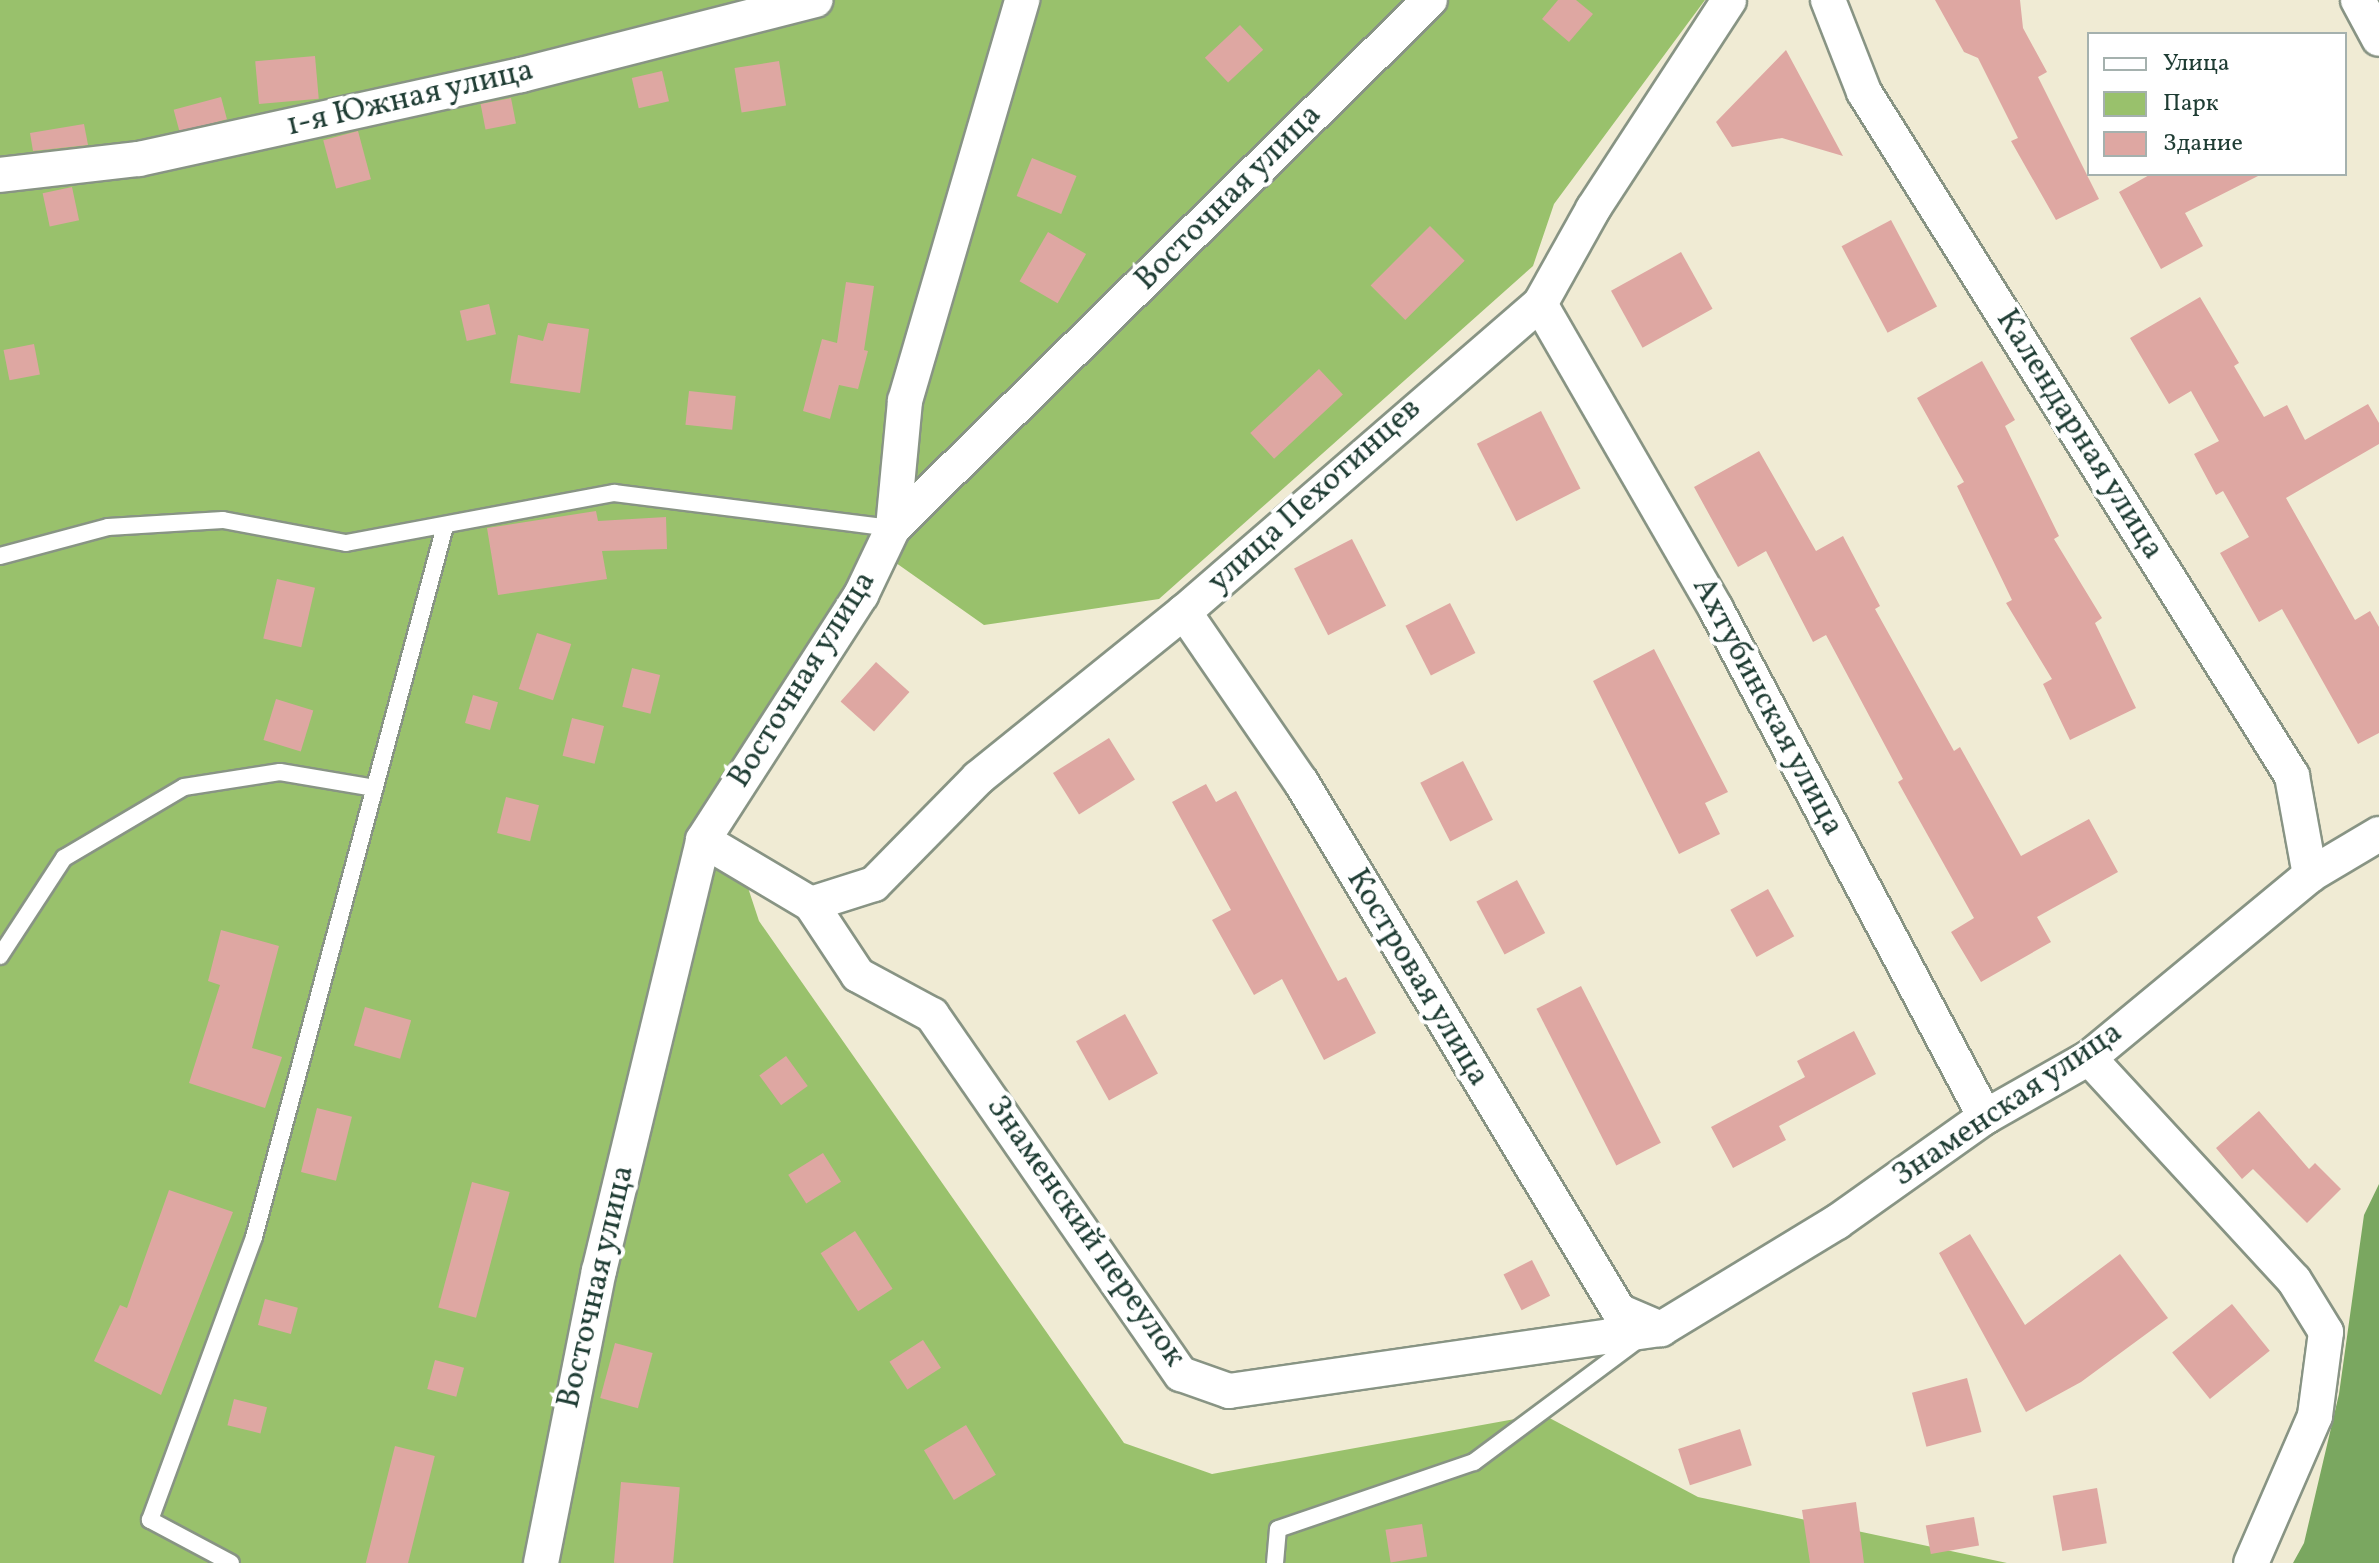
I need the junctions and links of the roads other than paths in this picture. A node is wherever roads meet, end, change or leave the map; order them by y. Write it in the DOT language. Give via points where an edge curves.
graph roads {
  1 [pos="816,0"];
  2 [pos="1430,0"];
  3 [pos="1729,0"];
  4 [pos="1828,0"];
  5 [pos="2358,0"];
  6 [pos="1010,5"];
  7 [pos="2379,39"];
  8 [pos="0,175"];
  9 [pos="1540,304"];
  10 [pos="445,526"];
  11 [pos="893,528"];
  12 [pos="0,556"];
  13 [pos="1184,612"];
  14 [pos="375,788"];
  15 [pos="2379,834"];
  16 [pos="703,840"];
  17 [pos="2310,875"];
  18 [pos="811,904"];
  19 [pos="0,956"];
  20 [pos="2089,1058"];
  21 [pos="1985,1117"];
  22 [pos="1655,1330"];
  23 [pos="231,1563"];
  24 [pos="541,1563"];
  25 [pos="1275,1563"];
  26 [pos="2251,1563"];
  1 -- 8 [label="street, 1-я Южная улица" via="521,75 139,159"];
  2 -- 11 [label="street, Восточная улица"];
  3 -- 9 [label="street, улица Пехотинцев" via="1593,209"];
  4 -- 17 [label="street, Календарная улица" via="1864,92 2292,776"];
  5 -- 7 [label="street"];
  6 -- 11 [label="street" via="905,401"];
  9 -- 13 [label="street, улица Пехотинцев"];
  9 -- 21 [label="street, Ахтубинская улица" via="1716,609"];
  10 -- 11 [label="lane" via="614,493"];
  10 -- 12 [label="lane" via="346,543 223,520 108,527"];
  10 -- 14 [label="lane"];
  11 -- 16 [label="street, Восточная улица" via="861,595"];
  13 -- 18 [label="street, улица Пехотинцев" via="978,778 874,884"];
  13 -- 22 [label="street, Костровая улица" via="1301,782 1619,1311"];
  14 -- 19 [label="lane" via="280,772 184,787 64,858"];
  14 -- 23 [label="lane" via="254,1237 150,1520"];
  15 -- 17 [label="street, Знаменская улица"];
  16 -- 18 [label="street, Знаменский переулок"];
  16 -- 24 [label="street, Восточная улица" via="599,1271"];
  17 -- 20 [label="street, Знаменская улица"];
  18 -- 22 [label="street, Знаменский переулок" via="858,975 932,1015 1181,1374 1229,1391"];
  20 -- 21 [label="street, Знаменская улица"];
  20 -- 26 [label="street" via="2294,1280 2326,1332 2315,1416"];
  21 -- 22 [label="street, Знаменская улица" via="1837,1222"];
  22 -- 25 [label="lane" via="1474,1462 1278,1529"];
}
